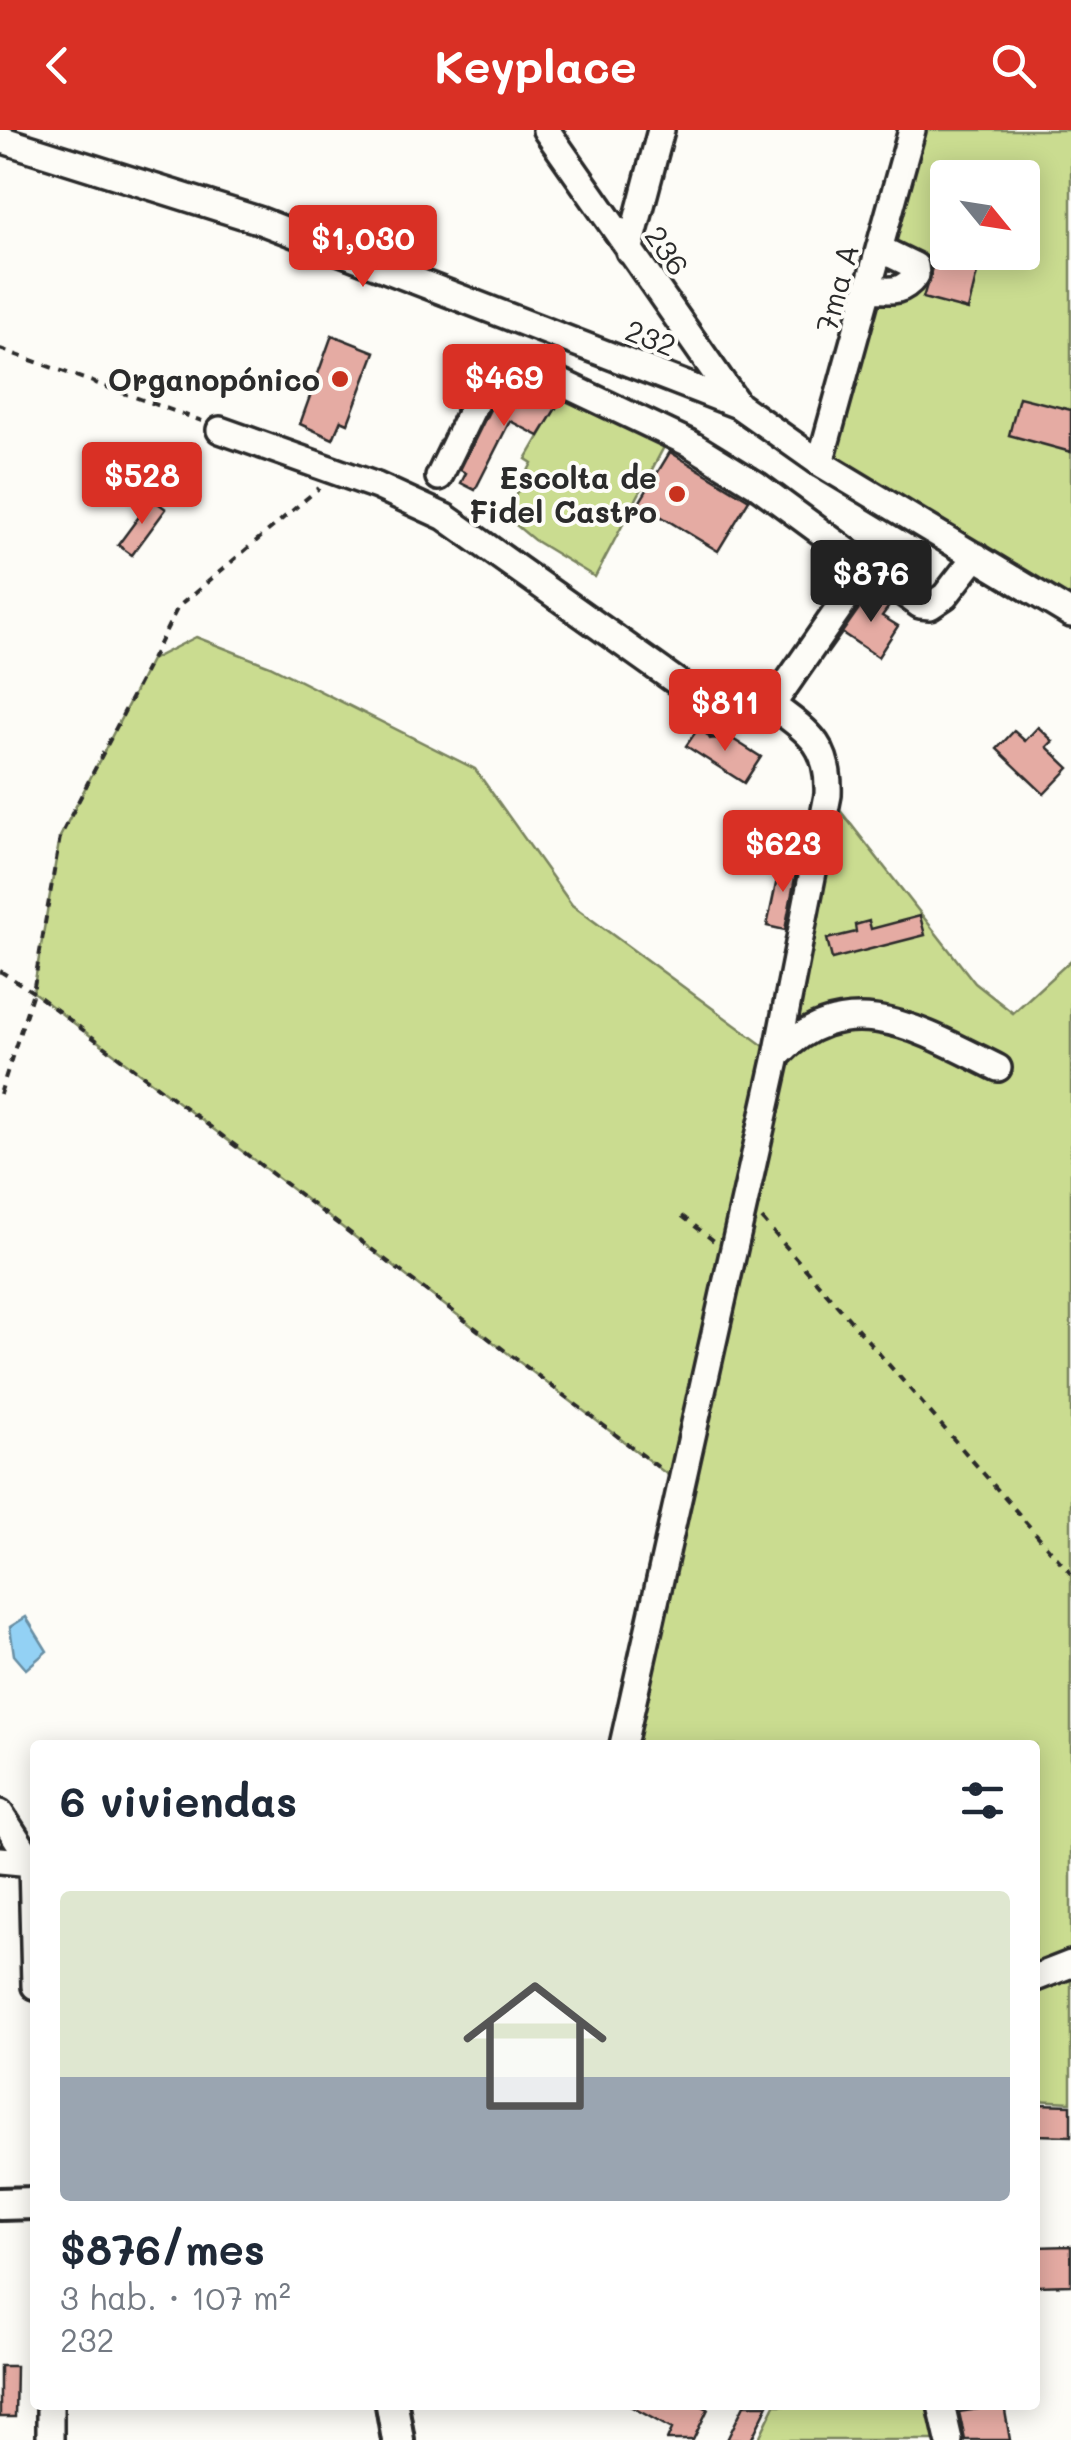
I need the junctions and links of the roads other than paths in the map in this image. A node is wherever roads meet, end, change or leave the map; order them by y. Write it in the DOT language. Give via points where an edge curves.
graph roads {
  1 [pos="546,130"];
  2 [pos="661,130"];
  3 [pos="912,130"];
  4 [pos="0,139"];
  5 [pos="880,250"];
  6 [pos="629,251"];
  7 [pos="871,289"];
  8 [pos="738,406"];
  9 [pos="220,430"];
  10 [pos="820,463"];
  11 [pos="439,477"];
  12 [pos="976,556"];
  13 [pos="866,568"];
  14 [pos="1071,614"];
  15 [pos="717,724"];
  16 [pos="777,1056"];
  17 [pos="998,1068"];
  18 [pos="623,1740"];
  19 [pos="0,1813"];
  20 [pos="30,1859"];
  21 [pos="0,1860"];
  22 [pos="30,1864"];
  23 [pos="1071,1964"];
  24 [pos="1040,1976"];
  25 [pos="30,2202"];
  26 [pos="0,2204"];
  27 [pos="50,2410"];
  28 [pos="393,2410"];
  29 [pos="942,2410"];
  30 [pos="50,2440"];
  31 [pos="398,2440"];
  32 [pos="949,2440"];
  1 -- 6 [label="street, 236"];
  2 -- 6 [label="street"];
  3 -- 5 [label="street, 7ma A"];
  4 -- 8 [label="street, 232" via="258,220"];
  5 -- 7 [label="street, 7ma A"];
  5 -- 7 [label="street" via="915,266 916,275 897,291"];
  6 -- 8 [label="street, 236"];
  7 -- 10 [label="street, 7ma A"];
  8 -- 10 [label="street, 232"];
  9 -- 15 [label="street" via="445,517 715,710"];
  10 -- 12 [label="street, 232"];
  11 -- 13 [label="street" via="490,372 500,368 521,379 558,381 689,443"];
  12 -- 13 [label="street" via="946,596 930,606"];
  12 -- 14 [label="street, 232"];
  13 -- 16 [label="street" via="772,706 806,729 829,771"];
  16 -- 17 [label="street" via="814,1025 883,1018"];
  16 -- 18 [label="street"];
  19 -- 20 [label="street"];
  21 -- 22 [label="street"];
  23 -- 24 [label="street"];
  25 -- 26 [label="main road"];
  27 -- 30 [label="street"];
  28 -- 31 [label="main road"];
  29 -- 32 [label="street"];
}
